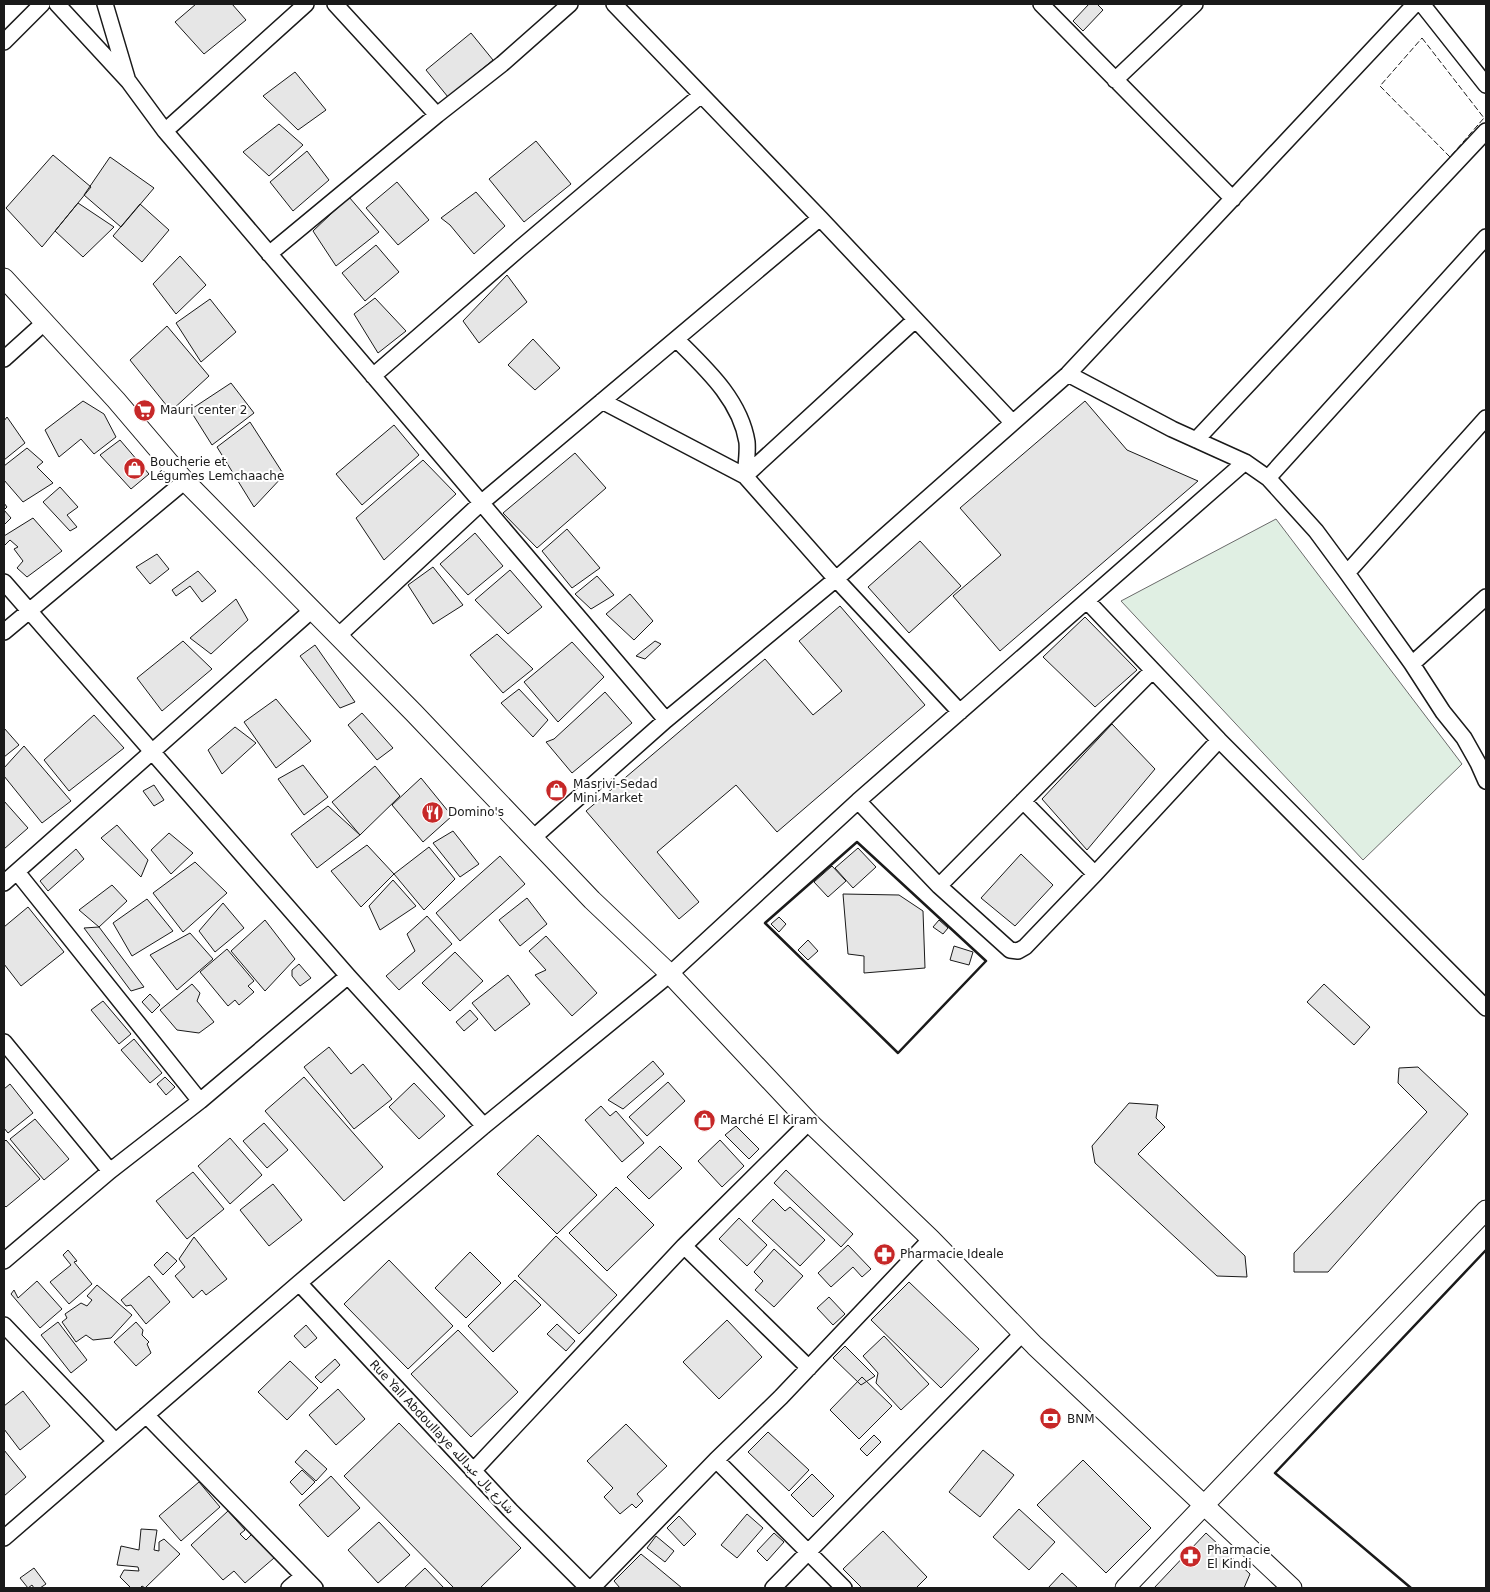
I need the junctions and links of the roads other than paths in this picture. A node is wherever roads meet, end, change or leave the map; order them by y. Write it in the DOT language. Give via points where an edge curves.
graph roads {
  1 [pos="42,4"];
  2 [pos="57,4"];
  3 [pos="105,4"];
  4 [pos="306,4"];
  5 [pos="334,4"];
  6 [pos="570,4"];
  7 [pos="614,4"];
  8 [pos="1040,4"];
  9 [pos="1195,4"];
  10 [pos="1415,4"];
  11 [pos="1422,4"];
  12 [pos="4,42"];
  13 [pos="1115,80"];
  14 [pos="128,82"];
  15 [pos="1486,84"];
  16 [pos="701,95"];
  17 [pos="437,115"];
  18 [pos="165,131"];
  19 [pos="1486,131"];
  20 [pos="1233,199"];
  21 [pos="820,218"];
  22 [pos="1486,237"];
  23 [pos="269,254"];
  24 [pos="4,278"];
  25 [pos="915,320"];
  26 [pos="45,322"];
  27 [pos="676,339"];
  28 [pos="4,359"];
  29 [pos="1068,374"];
  30 [pos="373,376"];
  31 [pos="602,400"];
  32 [pos="1486,418"];
  33 [pos="1012,422"];
  34 [pos="1196,440"];
  35 [pos="1245,462"];
  36 [pos="744,476"];
  37 [pos="1268,478"];
  38 [pos="186,481"];
  39 [pos="481,503"];
  40 [pos="1347,573"];
  41 [pos="836,579"];
  42 [pos="4,582"];
  43 [pos="1486,597"];
  44 [pos="1087,601"];
  45 [pos="312,610"];
  46 [pos="28,612"];
  47 [pos="4,632"];
  48 [pos="338,636"];
  49 [pos="1412,664"];
  50 [pos="1152,671"];
  51 [pos="960,712"];
  52 [pos="666,720"];
  53 [pos="1219,740"];
  54 [pos="152,752"];
  55 [pos="1486,781"];
  56 [pos="858,801"];
  57 [pos="1023,801"];
  58 [pos="534,836"];
  59 [pos="17,872"];
  60 [pos="1095,874"];
  61 [pos="4,883"];
  62 [pos="939,886"];
  63 [pos="670,974"];
  64 [pos="348,976"];
  65 [pos="1486,1008"];
  66 [pos="4,1042"];
  67 [pos="200,1101"];
  68 [pos="809,1122"];
  69 [pos="484,1126"];
  70 [pos="110,1170"];
  71 [pos="1486,1210"];
  72 [pos="931,1239"];
  73 [pos="684,1246"];
  74 [pos="4,1261"];
  75 [pos="299,1283"];
  76 [pos="4,1325"];
  77 [pos="1024,1333"];
  78 [pos="808,1368"];
  79 [pos="146,1415"];
  80 [pos="115,1441"];
  81 [pos="716,1460"];
  82 [pos="473,1470"];
  83 [pos="1204,1506"];
  84 [pos="4,1538"];
  85 [pos="808,1552"];
  86 [pos="303,1576"];
  87 [pos="289,1588"];
  88 [pos="316,1588"];
  89 [pos="588,1588"];
  90 [pos="592,1588"];
  91 [pos="773,1588"];
  92 [pos="844,1588"];
  93 [pos="1125,1588"];
  94 [pos="1292,1588"];
  1 -- 12 [label="street"];
  2 -- 14 [label="street"];
  3 -- 14 [label="street"];
  4 -- 18 [label="street"];
  5 -- 17 [label="street"];
  6 -- 17 [label="street"];
  7 -- 16 [label="street"];
  8 -- 13 [label="street"];
  9 -- 13 [label="street"];
  10 -- 20 [label="street"];
  11 -- 15 [label="street"];
  13 -- 20 [label="street"];
  14 -- 18 [label="street"];
  16 -- 21 [label="street"];
  16 -- 30 [label="street"];
  17 -- 23 [label="street"];
  18 -- 23 [label="street"];
  19 -- 34 [label="street"];
  20 -- 29 [label="street"];
  21 -- 25 [label="street"];
  21 -- 27 [label="street"];
  22 -- 37 [label="street"];
  23 -- 30 [label="street"];
  24 -- 26 [label="street"];
  25 -- 33 [label="street"];
  25 -- 36 [label="street"];
  26 -- 28 [label="street"];
  26 -- 38 [label="street"];
  27 -- 31 [label="street"];
  27 -- 36 [label="street" via="710,373 730,400 742,424 747,442"];
  29 -- 33 [label="street"];
  29 -- 34 [label="street"];
  30 -- 39 [label="street"];
  31 -- 36 [label="street"];
  31 -- 39 [label="street"];
  32 -- 40 [label="street"];
  33 -- 41 [label="street"];
  34 -- 35 [label="street"];
  35 -- 37 [label="street"];
  35 -- 44 [label="street"];
  36 -- 41 [label="street"];
  37 -- 40 [label="street"];
  38 -- 45 [label="street"];
  38 -- 46 [label="street"];
  39 -- 48 [label="street"];
  39 -- 52 [label="street"];
  40 -- 49 [label="street"];
  41 -- 51 [label="street"];
  41 -- 52 [label="street"];
  42 -- 46 [label="street"];
  43 -- 49 [label="street"];
  44 -- 50 [label="street"];
  44 -- 51 [label="street"];
  45 -- 48 [label="street"];
  45 -- 54 [label="street"];
  46 -- 47 [label="street"];
  46 -- 54 [label="street"];
  48 -- 58 [label="street"];
  49 -- 55 [label="street" via="1464,738"];
  50 -- 53 [label="street"];
  50 -- 57 [label="street"];
  51 -- 56 [label="street"];
  52 -- 58 [label="street"];
  53 -- 60 [label="street"];
  53 -- 65 [label="street"];
  54 -- 59 [label="street"];
  54 -- 64 [label="street"];
  56 -- 62 [label="street"];
  56 -- 63 [label="street"];
  57 -- 60 [label="street"];
  57 -- 62 [label="street"];
  58 -- 63 [label="street" via="592,900"];
  59 -- 61 [label="street"];
  59 -- 67 [label="street"];
  60 -- 62 [label="street" via="1025,948 1018,951 1010,950"];
  63 -- 68 [label="street"];
  63 -- 69 [label="street"];
  64 -- 67 [label="street"];
  64 -- 69 [label="street"];
  66 -- 70 [label="street"];
  67 -- 70 [label="street"];
  68 -- 72 [label="street"];
  68 -- 73 [label="street"];
  69 -- 75 [label="street"];
  70 -- 74 [label="street"];
  71 -- 83 [label="street"];
  72 -- 77 [label="street"];
  72 -- 78 [label="street"];
  73 -- 78 [label="street"];
  73 -- 82 [label="street"];
  75 -- 79 [label="street"];
  75 -- 82 [label="street, Rue Yall Abdoullaye شارع يال عبدالله"];
  76 -- 80 [label="street"];
  77 -- 83 [label="street"];
  77 -- 85 [label="street"];
  78 -- 81 [label="street"];
  79 -- 80 [label="street"];
  79 -- 86 [label="street"];
  80 -- 84 [label="street"];
  81 -- 85 [label="street"];
  81 -- 90 [label="street"];
  82 -- 89 [label="street, Rue Yall Abdoullaye شارع يال عبدالله"];
  83 -- 93 [label="street"];
  83 -- 94 [label="street"];
  85 -- 91 [label="street"];
  85 -- 92 [label="street"];
  86 -- 87 [label="street"];
  86 -- 88 [label="street"];
}
